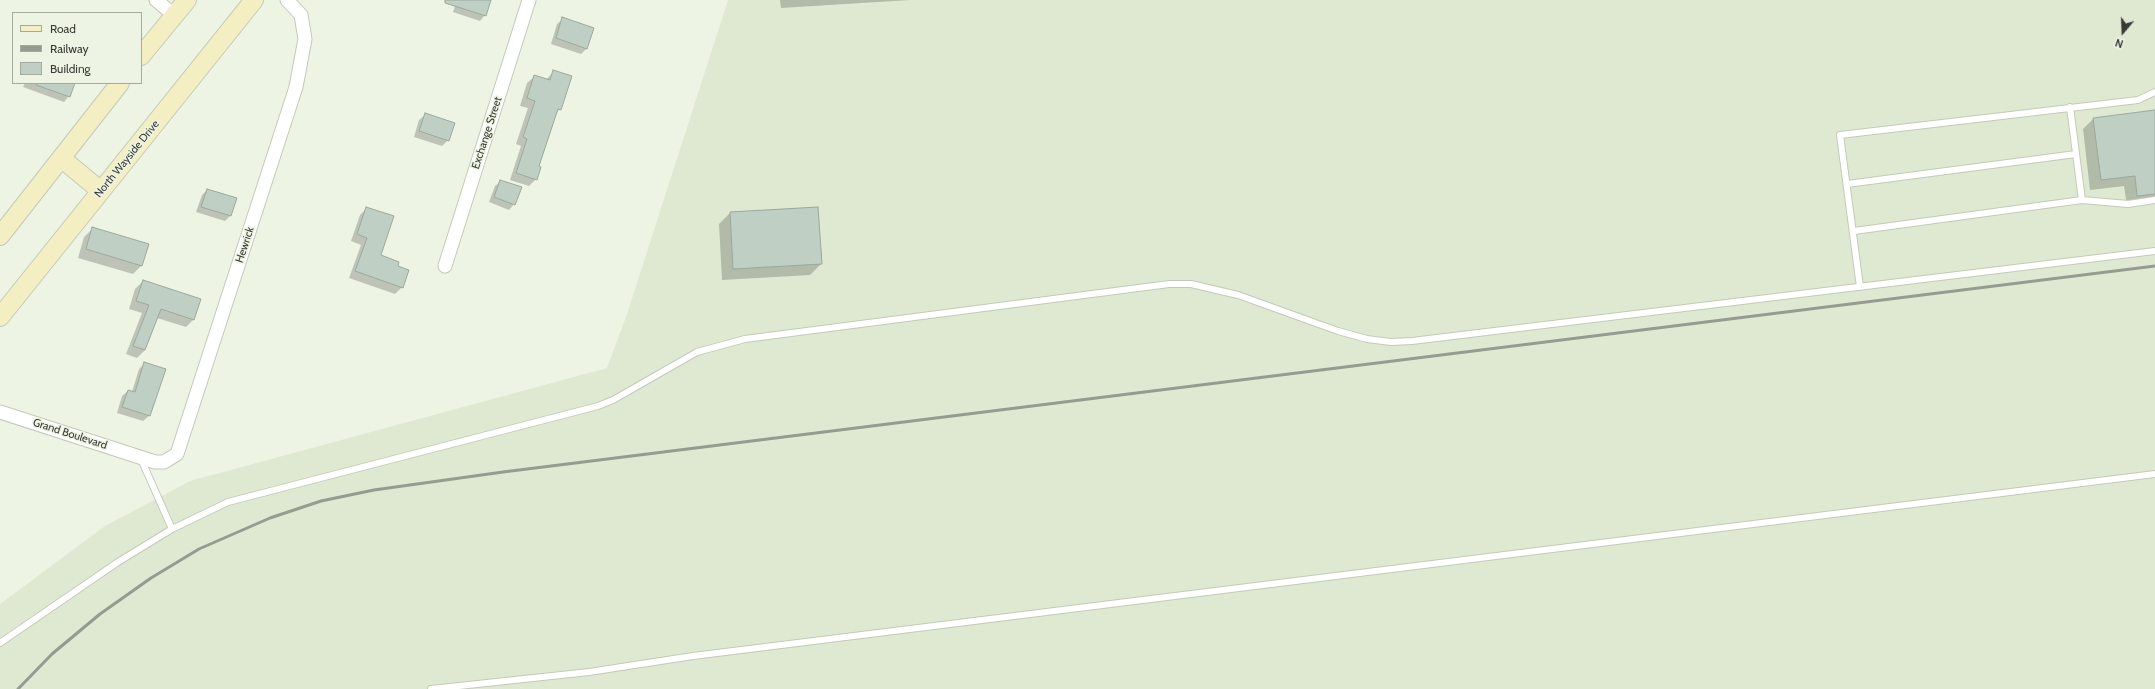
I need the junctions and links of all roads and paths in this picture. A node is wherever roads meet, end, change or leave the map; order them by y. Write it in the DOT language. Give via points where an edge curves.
graph roads {
  1 [pos="156,0"];
  2 [pos="186,0"];
  3 [pos="254,0"];
  4 [pos="287,0"];
  5 [pos="529,0"];
  6 [pos="174,15"];
  7 [pos="142,55"];
  8 [pos="119,84"];
  9 [pos="2155,92"];
  10 [pos="2070,107"];
  11 [pos="2076,154"];
  12 [pos="62,158"];
  13 [pos="1847,184"];
  14 [pos="101,191"];
  15 [pos="2082,200"];
  16 [pos="2155,200"];
  17 [pos="1854,231"];
  18 [pos="0,236"];
  19 [pos="2155,250"];
  20 [pos="445,266"];
  21 [pos="1860,287"];
  22 [pos="0,317"];
  23 [pos="0,412"];
  24 [pos="140,457"];
  25 [pos="2155,474"];
  26 [pos="172,528"];
  27 [pos="0,643"];
  28 [pos="431,689"];
  1 -- 6 [label="street"];
  2 -- 6 [label="main road"];
  3 -- 14 [label="main road, North Wayside Drive"];
  4 -- 24 [label="street, Hewrick" via="301,15 305,40 296,87 180,448 171,460 164,462 154,462"];
  5 -- 20 [label="street, Exchange Street"];
  6 -- 7 [label="main road"];
  8 -- 12 [label="main road"];
  9 -- 10 [label="lane" via="2138,100"];
  10 -- 11 [label="lane"];
  10 -- 13 [label="lane" via="1840,135"];
  11 -- 13 [label="lane"];
  11 -- 15 [label="lane"];
  12 -- 14 [label="main road"];
  12 -- 18 [label="main road"];
  13 -- 17 [label="lane"];
  14 -- 22 [label="main road, North Wayside Drive"];
  15 -- 16 [label="lane" via="2128,204"];
  15 -- 17 [label="lane"];
  17 -- 21 [label="lane"];
  19 -- 21 [label="lane"];
  21 -- 26 [label="lane" via="1391,342 1338,331 1214,288 1169,284 745,339 697,352 598,406 228,502"];
  23 -- 24 [label="street, Grand Boulevard"];
  24 -- 26 [label="lane"];
  25 -- 28 [label="lane" via="701,655 589,672"];
  26 -- 27 [label="lane"];
}
